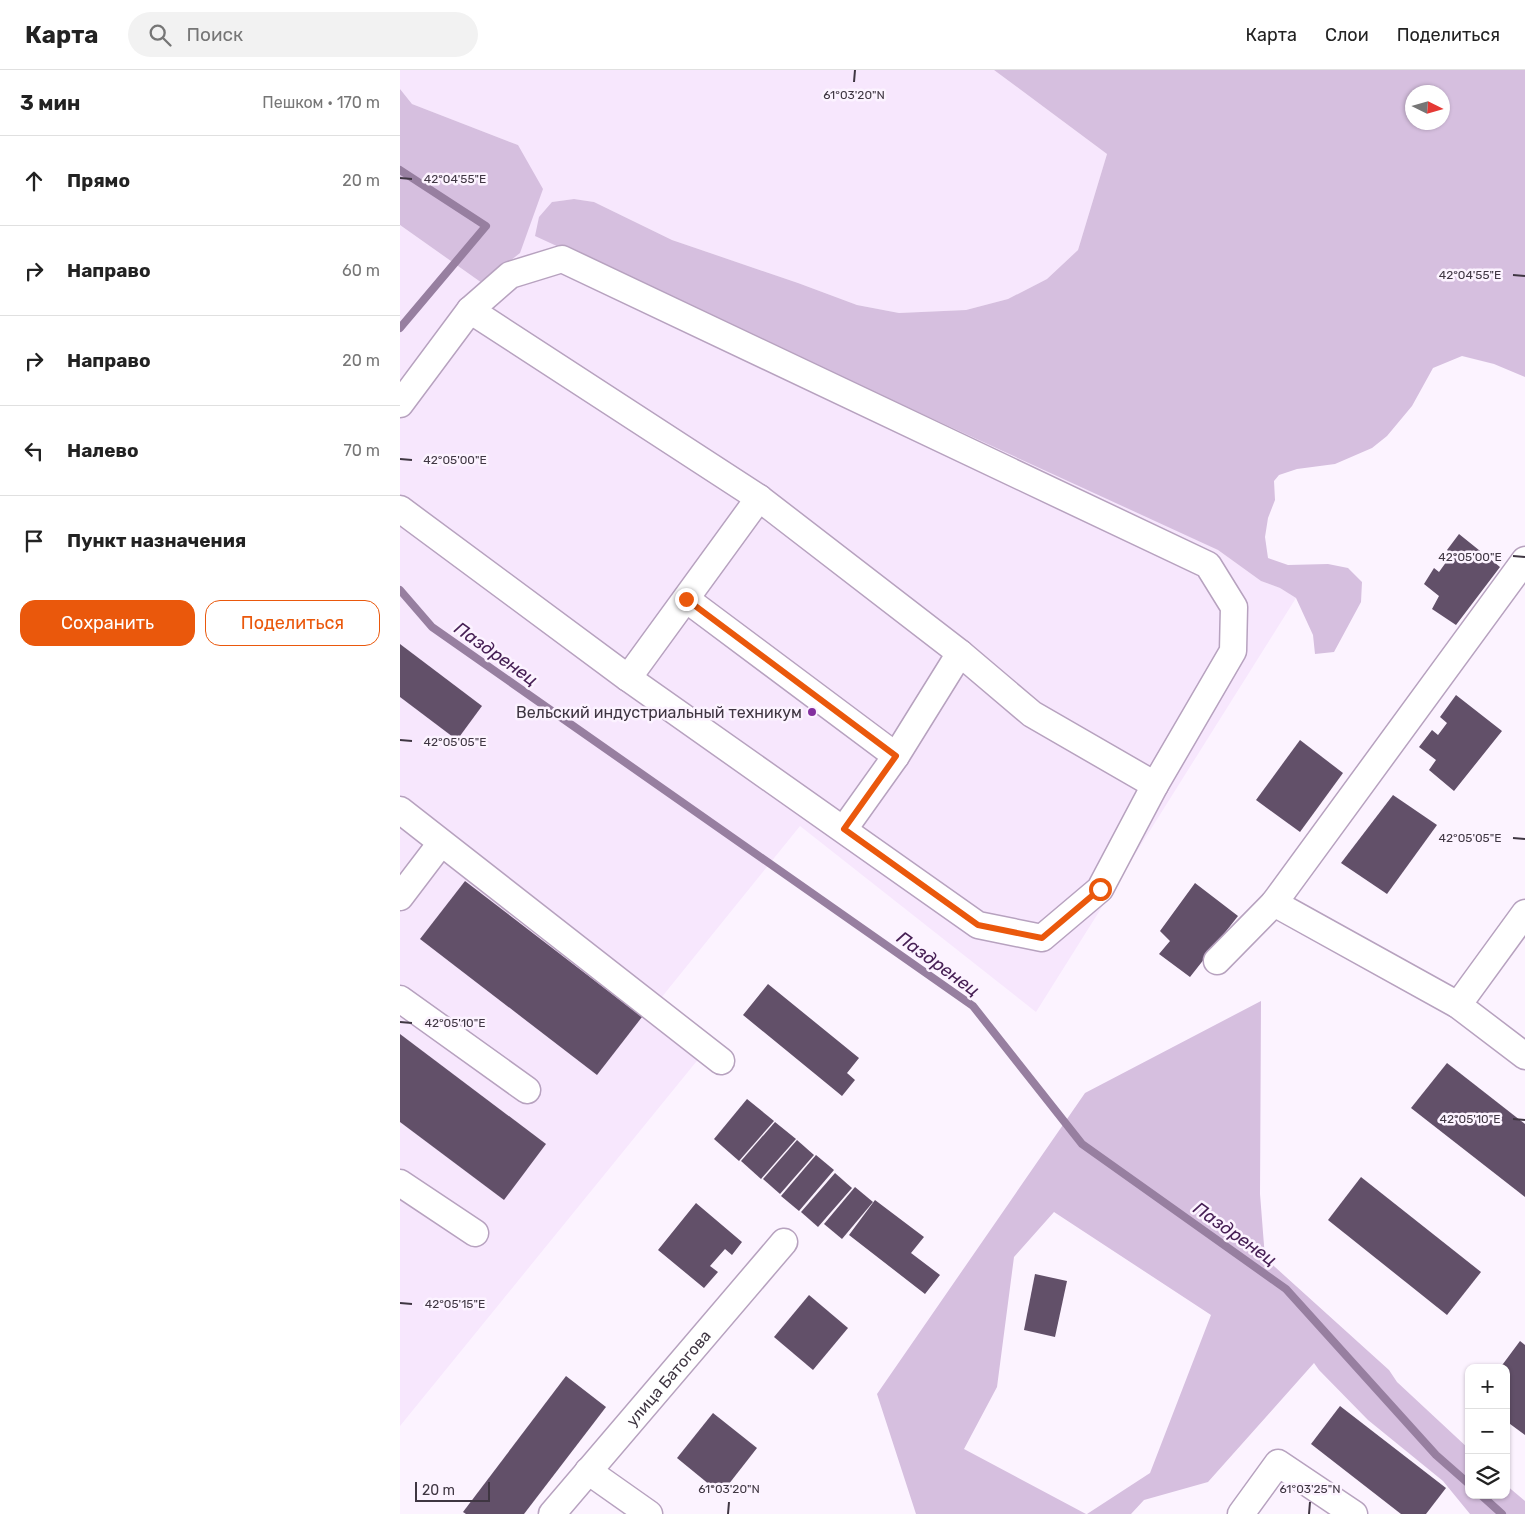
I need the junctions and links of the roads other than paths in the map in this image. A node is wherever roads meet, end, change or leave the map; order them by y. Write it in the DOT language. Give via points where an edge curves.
graph roads {
  1 [pos="470,310"];
  2 [pos="400,404"];
  3 [pos="759,498"];
  4 [pos="400,509"];
  5 [pos="1525,560"];
  6 [pos="686,599"];
  7 [pos="960,653"];
  8 [pos="628,678"];
  9 [pos="896,756"];
  10 [pos="1155,785"];
  11 [pos="400,810"];
  12 [pos="844,829"];
  13 [pos="441,843"];
  14 [pos="400,897"];
  15 [pos="1274,903"];
  16 [pos="1525,913"];
  17 [pos="1217,961"];
  18 [pos="400,999"];
  19 [pos="1458,1005"];
  20 [pos="1525,1056"];
  21 [pos="721,1061"];
  22 [pos="527,1090"];
  23 [pos="400,1183"];
  24 [pos="475,1233"];
  25 [pos="784,1242"];
  26 [pos="588,1471"];
  27 [pos="552,1514"];
  28 [pos="648,1514"];
  29 [pos="1241,1514"];
  30 [pos="1354,1514"];
  1 -- 2 [label="street"];
  1 -- 3 [label="street"];
  1 -- 10 [label="street" via="510,274 562,259 1208,565 1234,607 1233,651"];
  3 -- 6 [label="street"];
  3 -- 7 [label="street"];
  4 -- 8 [label="street"];
  5 -- 15 [label="street"];
  6 -- 8 [label="street"];
  6 -- 9 [label="street"];
  7 -- 9 [label="street"];
  7 -- 10 [label="street" via="1032,714"];
  8 -- 12 [label="street"];
  9 -- 12 [label="street"];
  10 -- 12 [label="street" via="1100,889 1042,938 978,925"];
  11 -- 13 [label="street"];
  13 -- 14 [label="street"];
  13 -- 21 [label="street"];
  15 -- 17 [label="street"];
  15 -- 19 [label="street"];
  16 -- 19 [label="street"];
  18 -- 22 [label="street"];
  19 -- 20 [label="street"];
  23 -- 24 [label="street"];
  25 -- 26 [label="street, улица Батогова"];
  26 -- 27 [label="street, улица Батогова"];
  26 -- 28 [label="street"];
  29 -- 30 [label="street" via="1278,1463"];
}
